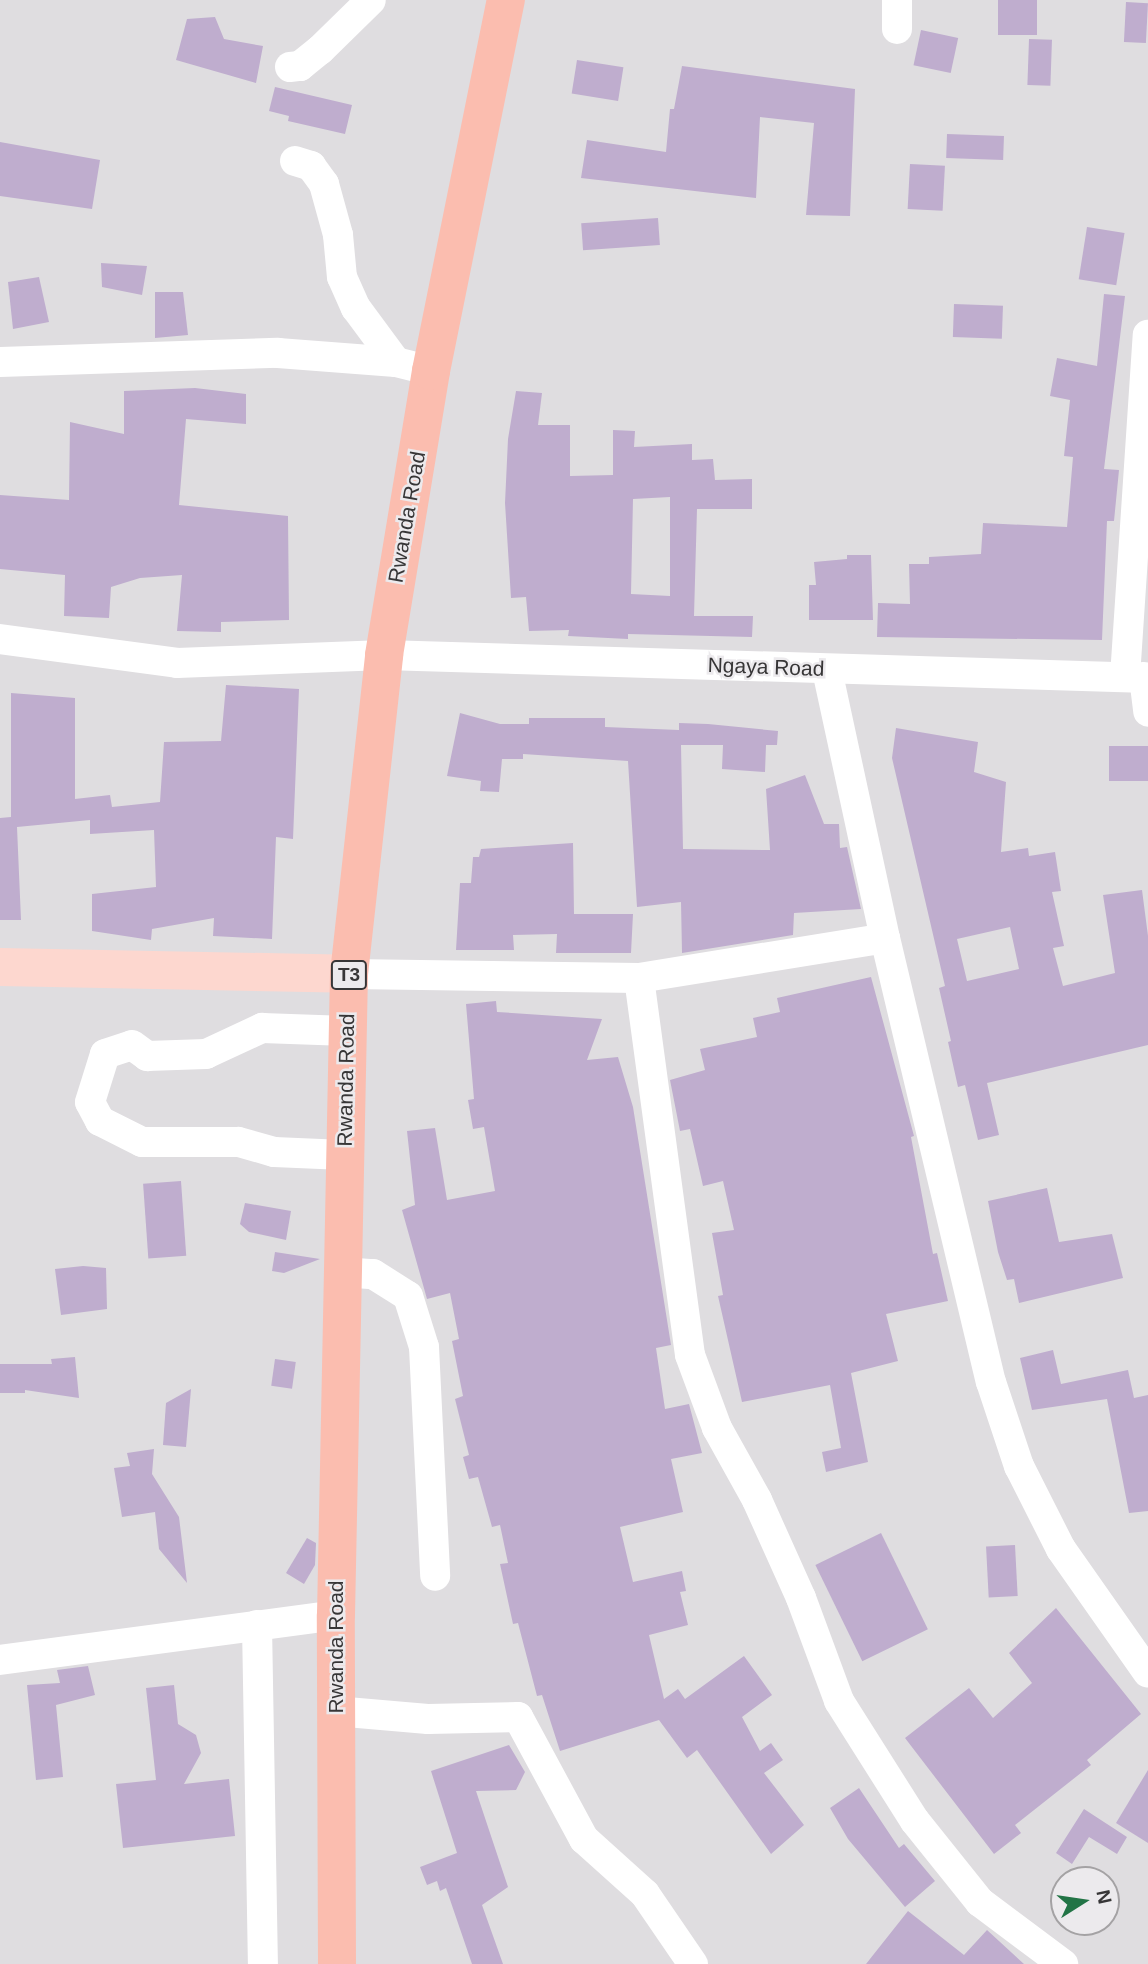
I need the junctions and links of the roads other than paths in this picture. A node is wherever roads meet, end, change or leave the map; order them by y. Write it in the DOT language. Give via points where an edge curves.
graph roads {
  1 [pos="371,0"];
  2 [pos="506,0"];
  3 [pos="290,67"];
  4 [pos="295,160"];
  5 [pos="1148,335"];
  6 [pos="0,362"];
  7 [pos="414,367"];
  8 [pos="0,639"];
  9 [pos="384,654"];
  10 [pos="827,670"];
  11 [pos="1139,677"];
  12 [pos="1148,712"];
  13 [pos="885,938"];
  14 [pos="0,967"];
  15 [pos="349,974"];
  16 [pos="639,978"];
  17 [pos="346,1031"];
  18 [pos="344,1155"];
  19 [pos="342,1272"];
  20 [pos="435,1576"];
  21 [pos="336,1615"];
  22 [pos="257,1625"];
  23 [pos="0,1660"];
  24 [pos="1148,1674"];
  25 [pos="335,1712"];
  26 [pos="263,1964"];
  27 [pos="337,1964"];
  28 [pos="693,1964"];
  29 [pos="1063,1964"];
  1 -- 3 [label="street" via="320,50 300,66"];
  2 -- 7 [label="highway, Rwanda Road / T3"];
  4 -- 7 [label="street" via="310,166 324,184 338,235 342,277 356,308"];
  5 -- 11 [label="street"];
  6 -- 7 [label="street" via="278,353"];
  7 -- 9 [label="highway, Rwanda Road / T3"];
  8 -- 9 [label="street, Ngaya Road" via="177,663"];
  9 -- 10 [label="street, Ngaya Road"];
  9 -- 15 [label="highway, Rwanda Road / T3"];
  10 -- 11 [label="street, Ngaya Road"];
  10 -- 13 [label="street"];
  11 -- 12 [label="street"];
  13 -- 16 [label="street"];
  13 -- 24 [label="street" via="991,1382 1019,1466 1062,1549"];
  14 -- 15 [label="main road"];
  15 -- 16 [label="street"];
  15 -- 17 [label="highway, Rwanda Road / T3"];
  16 -- 29 [label="street" via="690,1354 717,1428 757,1500 801,1598 839,1701 915,1821 980,1902"];
  17 -- 18 [label="highway, Rwanda Road / T3"];
  17 -- 18 [label="street" via="262,1028 206,1054 147,1056 132,1045 105,1054 89,1102 100,1121 142,1142 238,1142 274,1152"];
  18 -- 19 [label="highway, Rwanda Road / T3"];
  19 -- 20 [label="street" via="373,1274 408,1296 424,1347"];
  19 -- 21 [label="highway, Rwanda Road / T3"];
  21 -- 22 [label="street"];
  21 -- 25 [label="highway, Rwanda Road / T3"];
  22 -- 23 [label="street"];
  22 -- 26 [label="street"];
  25 -- 27 [label="highway, Rwanda Road / T3"];
  25 -- 28 [label="street" via="428,1719 518,1717 584,1839 645,1894"];
}
